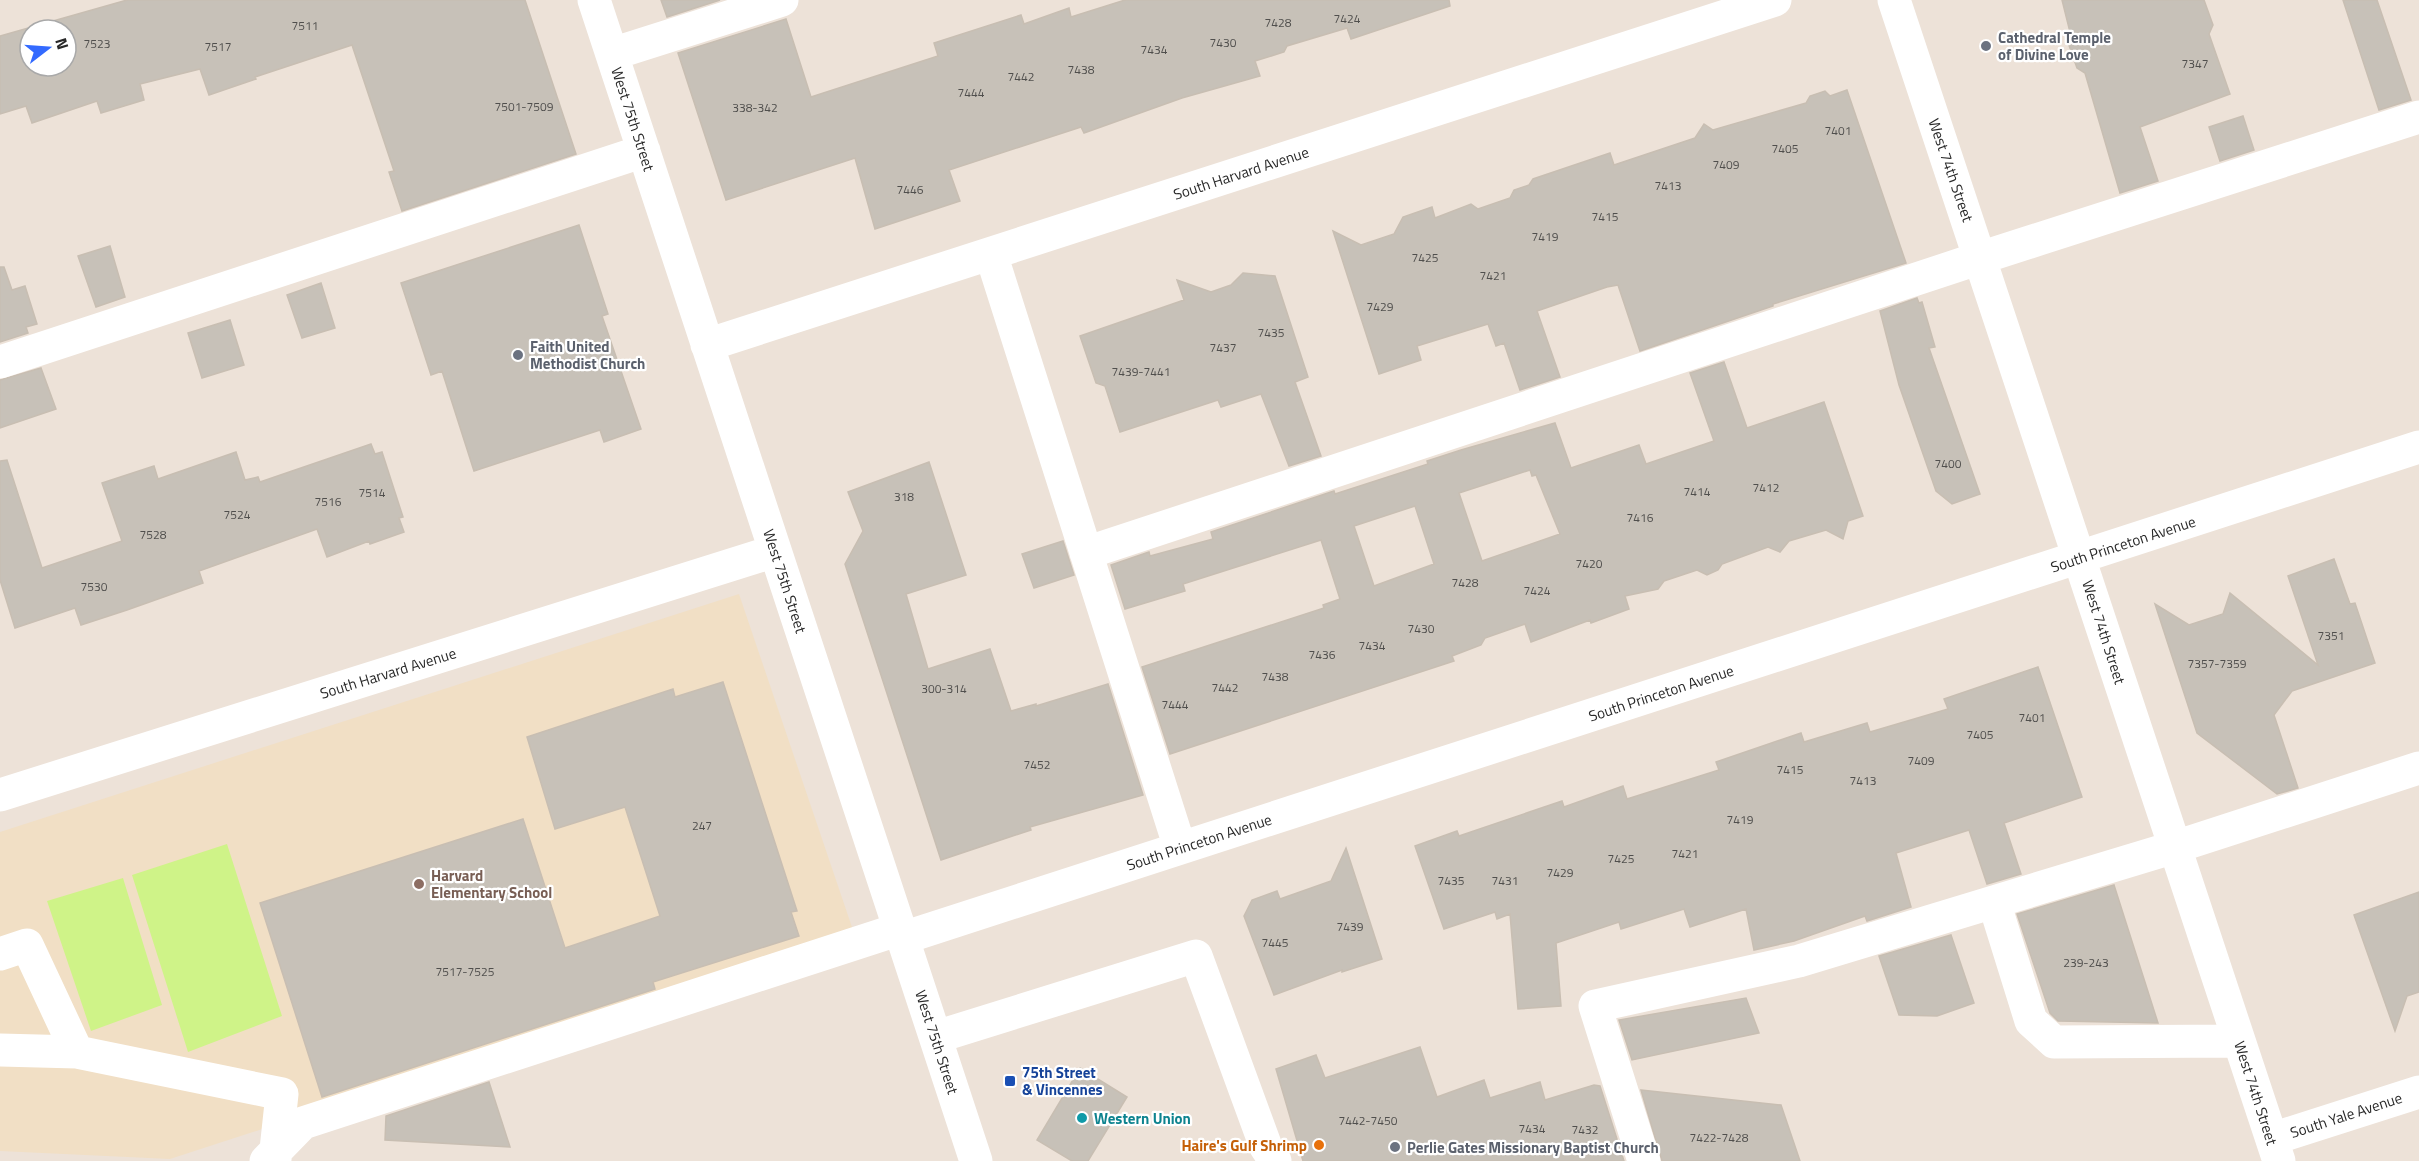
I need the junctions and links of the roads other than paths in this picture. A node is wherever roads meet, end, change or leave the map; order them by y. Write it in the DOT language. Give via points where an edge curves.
graph roads {
  1 [pos="594,0"];
  2 [pos="782,0"];
  3 [pos="1775,0"];
  4 [pos="1894,0"];
  5 [pos="612,54"];
  6 [pos="2419,117"];
  7 [pos="644,151"];
  8 [pos="991,254"];
  9 [pos="1980,258"];
  10 [pos="707,345"];
  11 [pos="0,362"];
  12 [pos="2419,447"];
  13 [pos="775,551"];
  14 [pos="1086,553"];
  15 [pos="2079,558"];
  16 [pos="2419,768"];
  17 [pos="0,795"];
  18 [pos="2175,847"];
  19 [pos="1180,848"];
  20 [pos="1994,902"];
  21 [pos="901,933"];
  22 [pos="0,954"];
  23 [pos="936,1037"];
  24 [pos="2239,1041"];
  25 [pos="0,1050"];
  26 [pos="77,1052"];
  27 [pos="2419,1092"];
  28 [pos="2275,1150"];
  29 [pos="272,1158"];
  30 [pos="976,1161"];
  31 [pos="1275,1161"];
  32 [pos="1644,1161"];
  1 -- 5 [label="street, West 75th Street"];
  2 -- 5 [label="street"];
  3 -- 8 [label="street, South Harvard Avenue"];
  4 -- 9 [label="street, West 74th Street"];
  5 -- 7 [label="street, West 75th Street"];
  6 -- 9 [label="street"];
  7 -- 10 [label="street, West 75th Street"];
  7 -- 11 [label="street"];
  8 -- 10 [label="street, South Harvard Avenue"];
  8 -- 14 [label="street"];
  9 -- 14 [label="street"];
  9 -- 15 [label="street, West 74th Street"];
  10 -- 13 [label="street, West 75th Street"];
  12 -- 15 [label="street, South Princeton Avenue"];
  13 -- 17 [label="street, South Harvard Avenue"];
  13 -- 21 [label="street, West 75th Street"];
  14 -- 19 [label="street"];
  15 -- 18 [label="street, West 74th Street"];
  15 -- 19 [label="street, South Princeton Avenue"];
  16 -- 18 [label="street"];
  18 -- 20 [label="street"];
  18 -- 24 [label="street, West 74th Street"];
  19 -- 21 [label="street, South Princeton Avenue"];
  20 -- 24 [label="street" via="2031,1021 2054,1042"];
  20 -- 32 [label="street" via="1799,961 1595,1006"];
  21 -- 23 [label="street, West 75th Street"];
  21 -- 29 [label="street, South Princeton Avenue" via="303,1123"];
  22 -- 26 [label="street" via="27,945"];
  23 -- 30 [label="street, West 75th Street"];
  23 -- 31 [label="street" via="1196,956 1266,1147"];
  24 -- 28 [label="street, West 74th Street"];
  25 -- 26 [label="street"];
  26 -- 29 [label="street" via="282,1094"];
  27 -- 28 [label="street, South Yale Avenue"];
}
